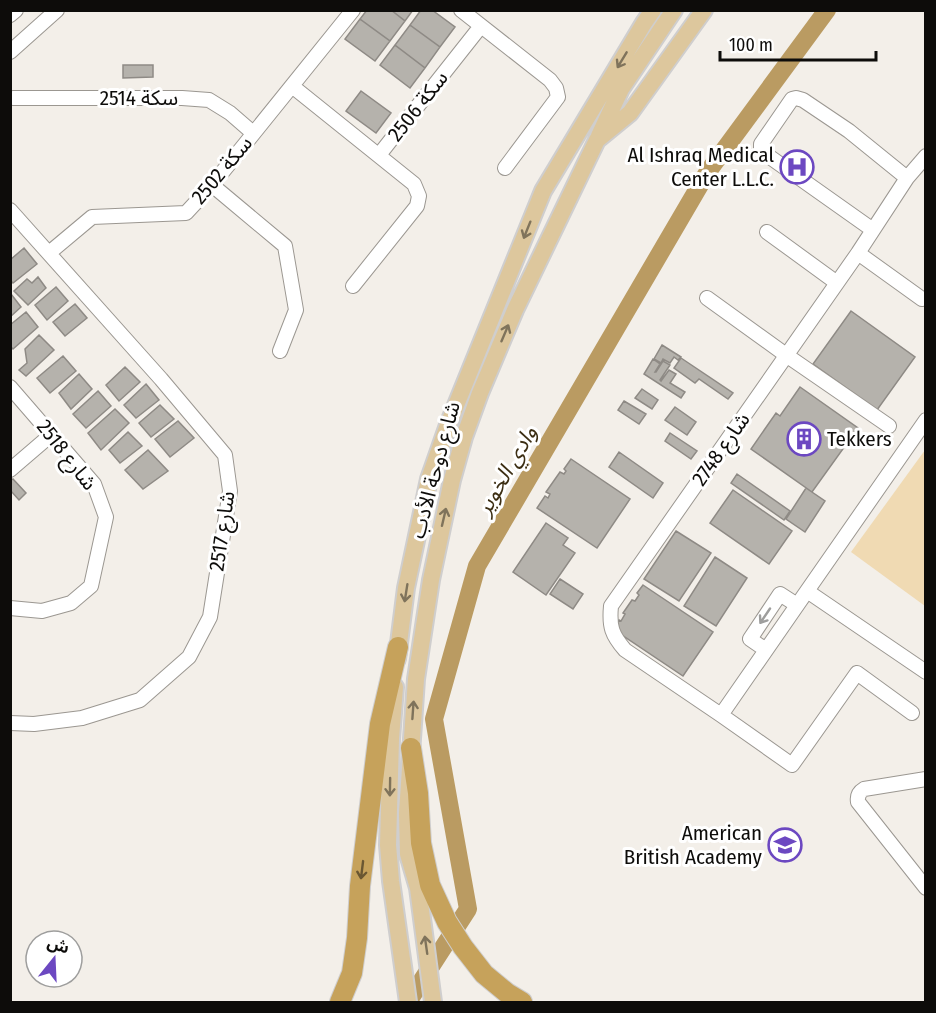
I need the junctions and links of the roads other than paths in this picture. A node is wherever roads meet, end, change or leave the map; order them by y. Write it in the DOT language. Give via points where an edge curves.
graph roads {
  1 [pos="16,10"];
  2 [pos="57,10"];
  3 [pos="353,10"];
  4 [pos="461,10"];
  5 [pos="674,10"];
  6 [pos="704,10"];
  7 [pos="10,15"];
  8 [pos="647,15"];
  9 [pos="481,26"];
  10 [pos="10,52"];
  11 [pos="292,86"];
  12 [pos="13,98"];
  13 [pos="253,133"];
  14 [pos="597,140"];
  15 [pos="379,155"];
  16 [pos="926,156"];
  17 [pos="505,168"];
  18 [pos="908,178"];
  19 [pos="212,185"];
  20 [pos="10,210"];
  21 [pos="873,230"];
  22 [pos="767,232"];
  23 [pos="49,253"];
  24 [pos="858,253"];
  25 [pos="837,284"];
  26 [pos="353,286"];
  27 [pos="707,298"];
  28 [pos="922,299"];
  29 [pos="280,351"];
  30 [pos="786,356"];
  31 [pos="10,387"];
  32 [pos="926,420"];
  33 [pos="889,426"];
  34 [pos="52,434"];
  35 [pos="10,470"];
  36 [pos="807,591"];
  37 [pos="797,605"];
  38 [pos="10,608"];
  39 [pos="398,646"];
  40 [pos="766,650"];
  41 [pos="926,672"];
  42 [pos="912,713"];
  43 [pos="721,715"];
  44 [pos="10,723"];
  45 [pos="411,748"];
  46 [pos="926,779"];
  47 [pos="926,888"];
  48 [pos="340,1002"];
  49 [pos="408,1002"];
  50 [pos="434,1002"];
  51 [pos="522,1002"];
  1 -- 7 [label="street"];
  2 -- 10 [label="street"];
  3 -- 11 [label="street, 2502 سكة"];
  4 -- 9 [label="street"];
  5 -- 14 [label="main road" via="621,89"];
  6 -- 14 [label="main road, شارع دوحة الأدب" via="630,113"];
  8 -- 39 [label="main road, شارع دوحة الأدب, one-way" via="543,191 448,425 429,479"];
  9 -- 15 [label="street, سكة 2506"];
  9 -- 17 [label="street" via="550,80 558,97"];
  11 -- 13 [label="street, 2502 سكة"];
  11 -- 15 [label="street, سكة 2506"];
  12 -- 13 [label="street, سكة 2514" via="209,100"];
  13 -- 19 [label="street, 2502 سكة"];
  45 -- 14 [label="main road, شارع دوحة الأدب, one-way" via="416,679 431,580 464,437 515,310"];
  15 -- 26 [label="street" via="414,184 419,196 417,206"];
  16 -- 18 [label="street, شارع 2748"];
  18 -- 21 [label="street, شارع 2748"];
  18 -- 21 [label="street" via="849,131 796,98 761,144 767,155"];
  19 -- 23 [label="street, 2502 سكة" via="186,213 92,217"];
  19 -- 29 [label="street" via="285,246 296,310"];
  20 -- 23 [label="street, 2517 شارع"];
  21 -- 24 [label="street, شارع 2748"];
  22 -- 25 [label="street"];
  23 -- 44 [label="street, 2517 شارع" via="225,455 230,490 210,617 189,657 140,700 82,718"];
  24 -- 25 [label="street, شارع 2748"];
  24 -- 28 [label="street"];
  25 -- 30 [label="street, شارع 2748"];
  27 -- 30 [label="street"];
  30 -- 33 [label="street"];
  30 -- 43 [label="street, شارع 2748" via="611,606 609,620 615,639 625,651"];
  31 -- 34 [label="street, 2518 شارع"];
  32 -- 36 [label="street"];
  34 -- 35 [label="street"];
  34 -- 38 [label="street, 2518 شارع" via="94,484 106,517 91,586 71,603 42,611"];
  36 -- 37 [label="street"];
  36 -- 41 [label="street"];
  37 -- 40 [label="street"];
  37 -- 40 [label="street, one-way" via="780,594 750,639"];
  39 -- 48 [label="highway, one-way" via="380,724 352,973"];
  39 -- 49 [label="main road, شارع دوحة الأدب, one-way" via="388,845"];
  40 -- 43 [label="street"];
  42 -- 43 [label="street, شارع 2748" via="857,673 792,765"];
  50 -- 45 [label="main road, شارع دوحة الأدب, one-way" via="418,888 408,854"];
  45 -- 51 [label="highway" via="421,843 430,885 447,922 484,974"];
  46 -- 47 [label="street" via="864,789 858,796 858,802"];
}
